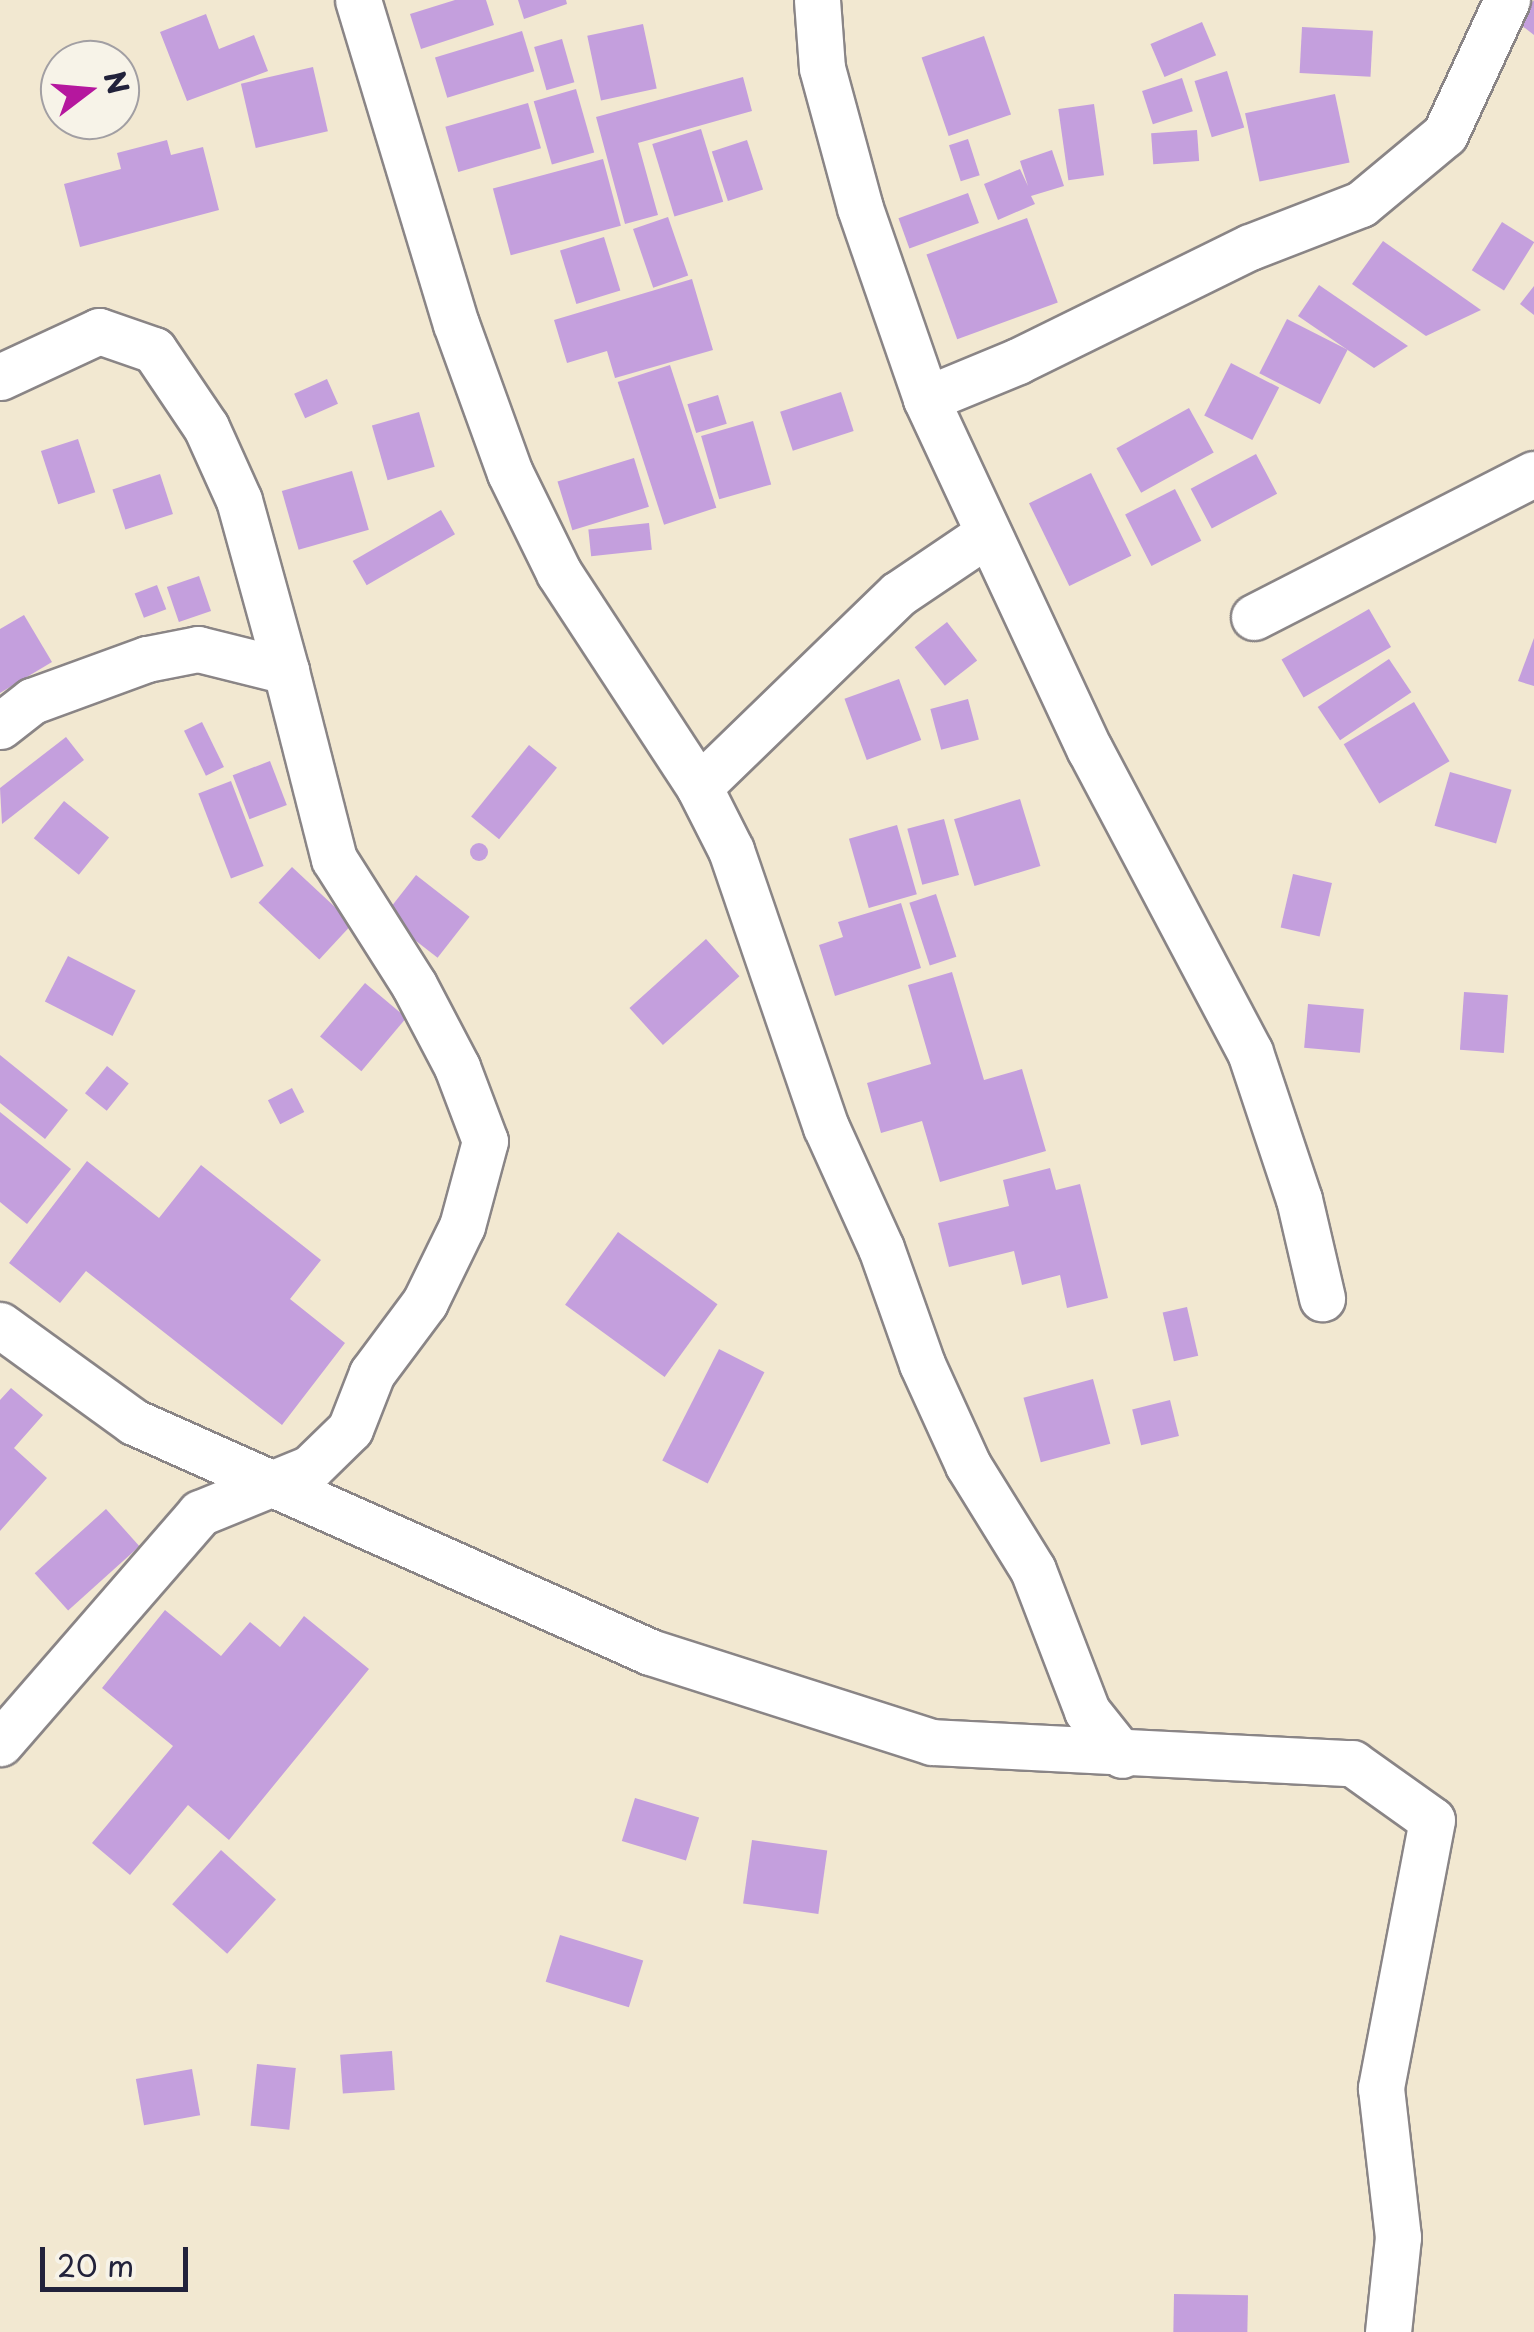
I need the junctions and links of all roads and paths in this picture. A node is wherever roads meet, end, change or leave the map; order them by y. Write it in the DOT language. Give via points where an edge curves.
graph roads {
  1 [pos="358,0"];
  2 [pos="817,0"];
  3 [pos="1506,0"];
  4 [pos="0,377"];
  5 [pos="926,399"];
  6 [pos="1534,474"];
  7 [pos="987,534"];
  8 [pos="1254,616"];
  9 [pos="286,671"];
  10 [pos="0,726"];
  11 [pos="699,787"];
  12 [pos="1322,1298"];
  13 [pos="0,1325"];
  14 [pos="261,1483"];
  15 [pos="0,1743"];
  16 [pos="1122,1755"];
  17 [pos="1388,2332"];
  1 -- 11 [label="street" via="456,324 510,473 559,573"];
  2 -- 5 [label="street" via="822,68 860,208"];
  3 -- 5 [label="street" via="1445,134 1361,204 1250,247 1018,362"];
  4 -- 9 [label="street" via="99,331 154,350 206,427 239,500"];
  5 -- 7 [label="street"];
  6 -- 8 [label="street"];
  7 -- 11 [label="street" via="898,594"];
  7 -- 12 [label="street" via="1090,750 1250,1052 1299,1199"];
  9 -- 10 [label="street" via="198,649 146,659 32,702"];
  9 -- 14 [label="street" via="334,859 414,984 485,1141 462,1226 425,1302 372,1373 350,1430 310,1468"];
  11 -- 16 [label="street" via="731,850 826,1127 882,1248 922,1364 986,1497 1033,1570 1086,1711"];
  13 -- 14 [label="street" via="134,1422"];
  14 -- 15 [label="street" via="200,1512"];
  14 -- 16 [label="street" via="650,1652 932,1742"];
  16 -- 17 [label="street" via="1352,1763 1432,1820 1381,2088 1398,2236"];
}
